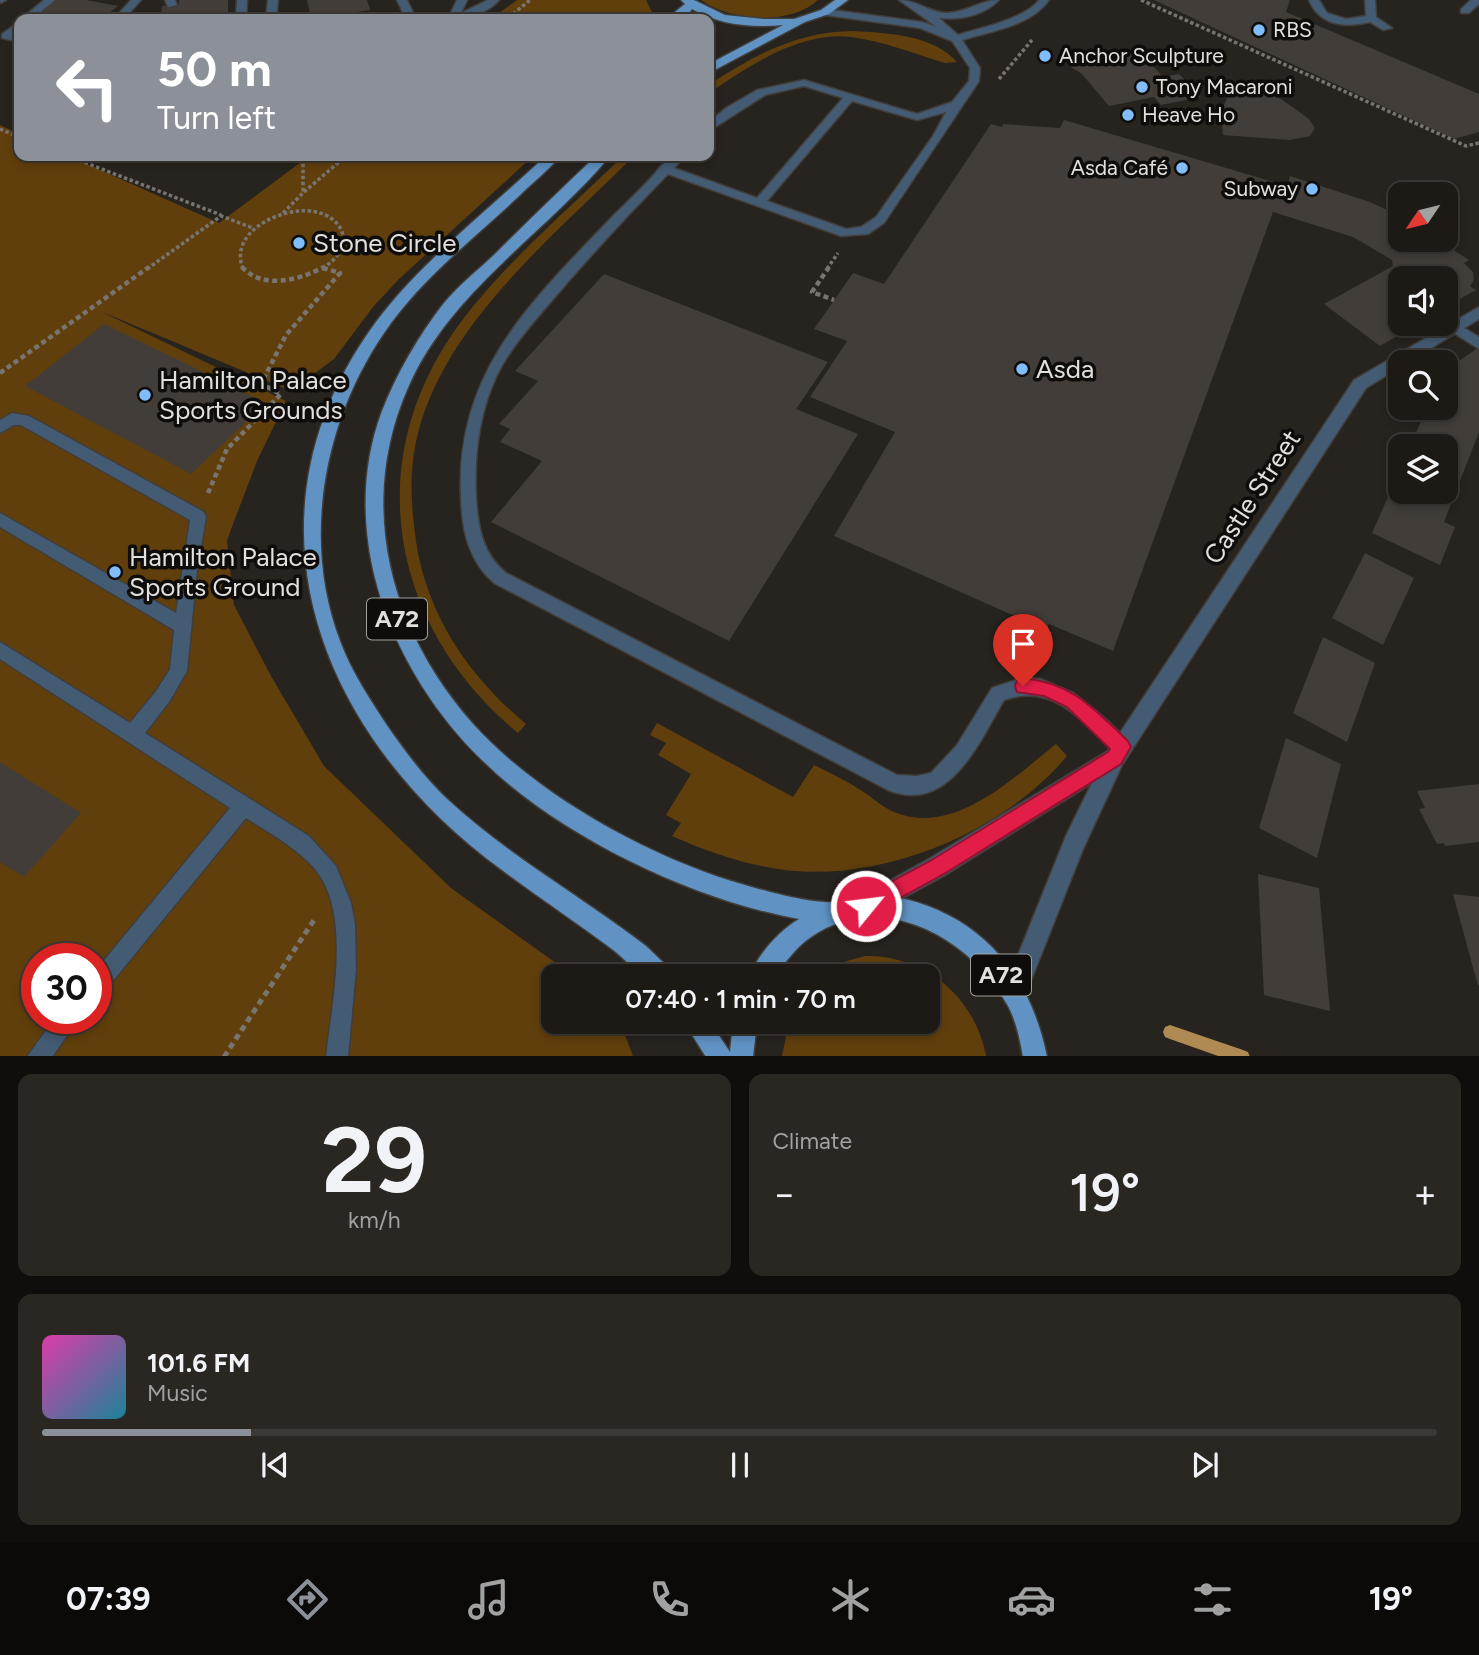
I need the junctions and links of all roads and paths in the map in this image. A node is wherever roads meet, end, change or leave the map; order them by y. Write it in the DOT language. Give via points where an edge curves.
graph roads {
  1 [pos="50,0"];
  2 [pos="136,0"];
  3 [pos="494,0"];
  4 [pos="530,0"];
  5 [pos="842,0"];
  6 [pos="904,0"];
  7 [pos="994,0"];
  8 [pos="1024,0"];
  9 [pos="1141,0"];
  10 [pos="1314,0"];
  11 [pos="1370,0"];
  12 [pos="1478,0"];
  13 [pos="689,2"];
  14 [pos="1042,4"];
  15 [pos="1465,11"];
  16 [pos="825,12"];
  17 [pos="32,14"];
  18 [pos="123,14"];
  19 [pos="466,14"];
  20 [pos="513,14"];
  21 [pos="711,14"];
  22 [pos="714,15"];
  23 [pos="928,15"];
  24 [pos="1371,18"];
  25 [pos="801,20"];
  26 [pos="14,29"];
  27 [pos="1387,29"];
  28 [pos="14,38"];
  29 [pos="956,39"];
  30 [pos="714,66"];
  31 [pos="850,97"];
  32 [pos="956,104"];
  33 [pos="714,124"];
  34 [pos="1479,144"];
  35 [pos="81,161"];
  36 [pos="303,161"];
  37 [pos="340,161"];
  38 [pos="548,161"];
  39 [pos="598,161"];
  40 [pos="674,161"];
  41 [pos="665,169"];
  42 [pos="303,192"];
  43 [pos="759,203"];
  44 [pos="282,214"];
  45 [pos="222,216"];
  46 [pos="253,228"];
  47 [pos="323,268"];
  48 [pos="1479,312"];
  49 [pos="1458,325"];
  50 [pos="1458,330"];
  51 [pos="1439,336"];
  52 [pos="1479,344"];
  53 [pos="0,373"];
  54 [pos="0,427"];
  55 [pos="198,517"];
  56 [pos="0,519"];
  57 [pos="183,626"];
  58 [pos="0,650"];
  59 [pos="133,734"];
  60 [pos="1118,753"];
  61 [pos="244,806"];
  62 [pos="336,886"];
  63 [pos="866,906"];
  64 [pos="833,914"];
  65 [pos="650,964"];
  66 [pos="770,964"];
  67 [pos="112,967"];
  68 [pos="1014,995"];
  69 [pos="56,1034"];
  70 [pos="704,1034"];
  71 [pos="744,1034"];
  72 [pos="38,1056"];
  73 [pos="224,1056"];
  74 [pos="337,1056"];
  75 [pos="720,1056"];
  76 [pos="741,1056"];
  77 [pos="1035,1056"];
  1 -- 17 [label="lane"];
  2 -- 18 [label="lane"];
  3 -- 19 [label="lane"];
  4 -- 20 [label="path"];
  5 -- 16 [label="main road"];
  6 -- 23 [label="lane"];
  7 -- 23 [label="lane" via="961,16"];
  8 -- 14 [label="lane"];
  9 -- 34 [label="path" via="1466,146"];
  10 -- 24 [label="lane" via="1330,20 1351,24"];
  11 -- 24 [label="lane"];
  12 -- 15 [label="lane"];
  13 -- 21 [label="main road"];
  14 -- 29 [label="lane" via="1016,20"];
  16 -- 25 [label="main road"];
  16 -- 29 [label="lane" via="922,25"];
  22 -- 25 [label="main road" via="740,22"];
  23 -- 29 [label="lane"];
  24 -- 27 [label="lane"];
  25 -- 30 [label="main road"];
  26 -- 28 [label="lane" via="6,36"];
  29 -- 32 [label="lane" via="975,68 968,93"];
  31 -- 32 [label="lane" via="916,117"];
  31 -- 33 [label="lane" via="804,83 761,92"];
  31 -- 43 [label="lane"];
  32 -- 43 [label="lane" via="880,220 864,231 845,233"];
  35 -- 45 [label="path"];
  36 -- 42 [label="path"];
  37 -- 42 [label="path"];
  38 -- 65 [label="main road, A72" via="415,286 378,329 345,387 324,439 316,480 313,554 318,594 343,669 397,758 428,794 475,837"];
  39 -- 64 [label="main road, A72" via="451,305 403,382 380,447 374,482 373,523 385,586 414,653 466,730 536,790 576,818 676,870 741,895"];
  40 -- 41 [label="lane"];
  41 -- 43 [label="lane"];
  41 -- 60 [label="lane" via="554,289 511,342 485,386 474,427 467,488 482,561 499,578 895,784 917,786 937,779 998,694 1023,686 1046,688 1073,701"];
  42 -- 44 [label="path"];
  44 -- 46 [label="path"];
  44 -- 47 [label="path" via="316,212 340,224 343,246"];
  45 -- 46 [label="path"];
  45 -- 53 [label="path"];
  46 -- 47 [label="path" via="243,238 238,261 256,277 289,280"];
  47 -- 55 [label="path" via="340,273 286,335 261,384 281,394 227,449"];
  48 -- 49 [label="street, Castle Street"];
  50 -- 52 [label="lane"];
  51 -- 60 [label="street, Castle Street" via="1360,384"];
  54 -- 55 [label="lane" via="12,419 24,420"];
  55 -- 57 [label="lane"];
  56 -- 57 [label="lane"];
  57 -- 59 [label="lane" via="177,671"];
  58 -- 59 [label="lane"];
  59 -- 61 [label="lane"];
  60 -- 63 [label="street, Castle Street" via="937,867"];
  60 -- 68 [label="street, Castle Street" via="1074,844"];
  61 -- 62 [label="lane" via="316,855"];
  61 -- 67 [label="lane"];
  62 -- 73 [label="path"];
  62 -- 74 [label="lane" via="345,937"];
  63 -- 64 [label="main road, A72"];
  63 -- 68 [label="main road, A72" via="900,908 933,918 992,962"];
  64 -- 66 [label="main road, A72" via="805,928"];
  68 -- 77 [label="main road, A72"];
  69 -- 72 [label="lane"];
  70 -- 75 [label="main road"];
  71 -- 76 [label="main road"];
}
